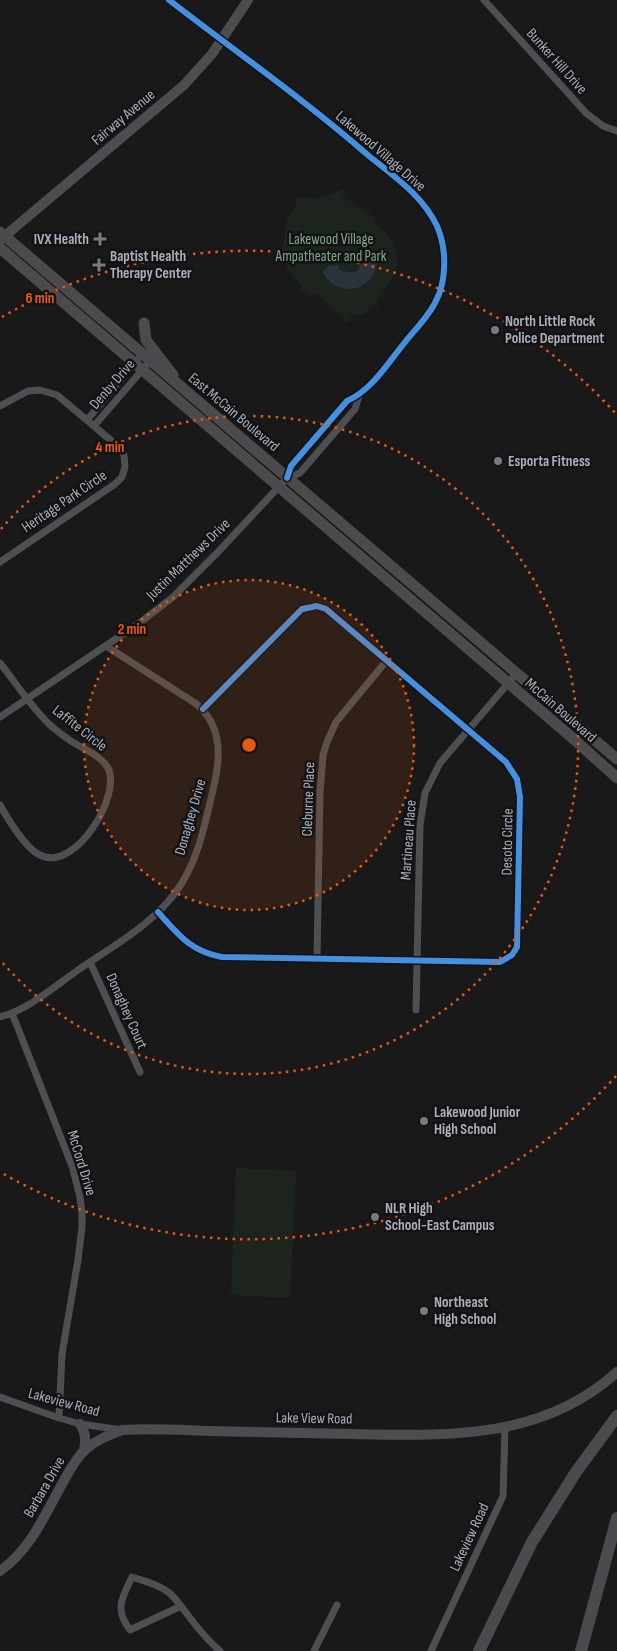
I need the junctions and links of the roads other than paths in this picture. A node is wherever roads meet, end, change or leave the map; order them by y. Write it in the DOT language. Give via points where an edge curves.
graph roads {
  1 [pos="169,0"];
  2 [pos="248,0"];
  3 [pos="484,0"];
  4 [pos="222,40"];
  5 [pos="617,131"];
  6 [pos="2,236"];
  7 [pos="0,248"];
  8 [pos="144,323"];
  9 [pos="146,358"];
  10 [pos="138,367"];
  11 [pos="185,390"];
  12 [pos="359,396"];
  13 [pos="0,406"];
  14 [pos="87,420"];
  15 [pos="94,426"];
  16 [pos="283,482"];
  17 [pos="0,562"];
  18 [pos="106,646"];
  19 [pos="387,660"];
  20 [pos="0,663"];
  21 [pos="516,674"];
  22 [pos="508,684"];
  23 [pos="27,698"];
  24 [pos="202,709"];
  25 [pos="0,717"];
  26 [pos="468,730"];
  27 [pos="617,759"];
  28 [pos="617,778"];
  29 [pos="0,805"];
  30 [pos="158,912"];
  31 [pos="317,959"];
  32 [pos="417,961"];
  33 [pos="90,962"];
  34 [pos="416,1010"];
  35 [pos="12,1013"];
  36 [pos="0,1017"];
  37 [pos="140,1072"];
  38 [pos="617,1372"];
  39 [pos="0,1397"];
  40 [pos="617,1416"];
  41 [pos="59,1418"];
  42 [pos="80,1424"];
  43 [pos="505,1428"];
  44 [pos="122,1430"];
  45 [pos="84,1450"];
  46 [pos="617,1518"];
  47 [pos="0,1571"];
  48 [pos="336,1605"];
  49 [pos="181,1606"];
  50 [pos="220,1651"];
  51 [pos="314,1651"];
  52 [pos="431,1651"];
  53 [pos="479,1651"];
  54 [pos="581,1651"];
  1 -- 4 [label="street, Lakewood Village Drive"];
  2 -- 4 [label="street, Fairway Avenue"];
  3 -- 5 [label="street, Bunker Hill Drive" via="586,113 603,126"];
  4 -- 6 [label="street, Fairway Avenue" via="184,86"];
  4 -- 12 [label="street, Lakewood Village Drive" via="309,105 399,181 422,203 437,227 444,263 435,304"];
  6 -- 9 [label="main road, East McCain Boulevard"];
  7 -- 10 [label="main road, East McCain Boulevard"];
  8 -- 11 [label="main road" via="146,340"];
  9 -- 10 [label="street, Denby Drive"];
  9 -- 11 [label="main road, East McCain Boulevard"];
  10 -- 14 [label="street, Denby Drive"];
  10 -- 15 [label="street, Denby Drive"];
  10 -- 16 [label="main road, East McCain Boulevard"];
  11 -- 16 [label="main road, East McCain Boulevard"];
  12 -- 16 [label="street, Lakewood Village Drive" via="347,401 291,466"];
  12 -- 16 [label="street, Lakewood Village Drive" via="355,409 300,473"];
  13 -- 14 [label="street, Heritage Park Circle" via="28,391 40,390 57,395"];
  14 -- 15 [label="street, Heritage Park Circle"];
  15 -- 17 [label="street, Heritage Park Circle" via="124,455 126,466 122,477"];
  16 -- 18 [label="street, Justin Matthews Drive" via="173,597"];
  16 -- 21 [label="main road, East McCain Boulevard"];
  16 -- 22 [label="main road, East McCain Boulevard"];
  18 -- 23 [label="street, Justin Matthews Drive"];
  18 -- 24 [label="street, Donaghey Drive"];
  19 -- 24 [label="street, Desoto Circle" via="326,609 317,606 305,608"];
  19 -- 26 [label="street, Desoto Circle"];
  19 -- 31 [label="street, Cleburne Place" via="336,722 323,755"];
  20 -- 23 [label="street, Laffite Circle"];
  21 -- 22 [label="street, Martineau Place"];
  21 -- 27 [label="main road, McCain Boulevard"];
  22 -- 26 [label="street, Martineau Place"];
  22 -- 28 [label="main road, McCain Boulevard"];
  23 -- 25 [label="street, Justin Matthews Drive"];
  23 -- 29 [label="street, Laffite Circle" via="49,724 100,759 108,770 110,789 96,824 86,838 65,855 55,858 34,852"];
  24 -- 30 [label="street, Donaghey Drive" via="217,737 216,779 195,857 180,886"];
  26 -- 32 [label="street, Martineau Place" via="440,763 422,805"];
  26 -- 32 [label="street, Desoto Circle" via="506,762 520,786 517,947 512,955 500,962"];
  30 -- 31 [label="street, Desoto Circle" via="182,938 200,951 214,955"];
  30 -- 33 [label="street, Donaghey Drive"];
  31 -- 32 [label="street, Desoto Circle"];
  32 -- 34 [label="street, Martineau Place"];
  33 -- 35 [label="street, Donaghey Drive"];
  33 -- 37 [label="street, Donaghey Court"];
  35 -- 36 [label="street, Donaghey Drive"];
  35 -- 41 [label="street, McCord Drive" via="72,1166 82,1213 78,1260 62,1354"];
  38 -- 43 [label="street, Lake View Road" via="570,1405"];
  39 -- 41 [label="street, Lakeview Road"];
  40 -- 53 [label="highway" via="536,1535"];
  41 -- 42 [label="street, Lakeview Road"];
  42 -- 44 [label="street, Lakeview Road"];
  42 -- 45 [label="street" via="85,1432"];
  43 -- 44 [label="street, Lake View Road" via="413,1435"];
  43 -- 52 [label="street, Lakeview Road" via="503,1496"];
  44 -- 45 [label="street, Barbara Drive" via="105,1436"];
  45 -- 47 [label="street, Barbara Drive" via="29,1541"];
  46 -- 54 [label="highway"];
  48 -- 51 [label="street"];
  49 -- 49 [label="street" via="168,1592 132,1577 124,1594 122,1620 130,1630"];
  49 -- 50 [label="street" via="206,1639"];
}
